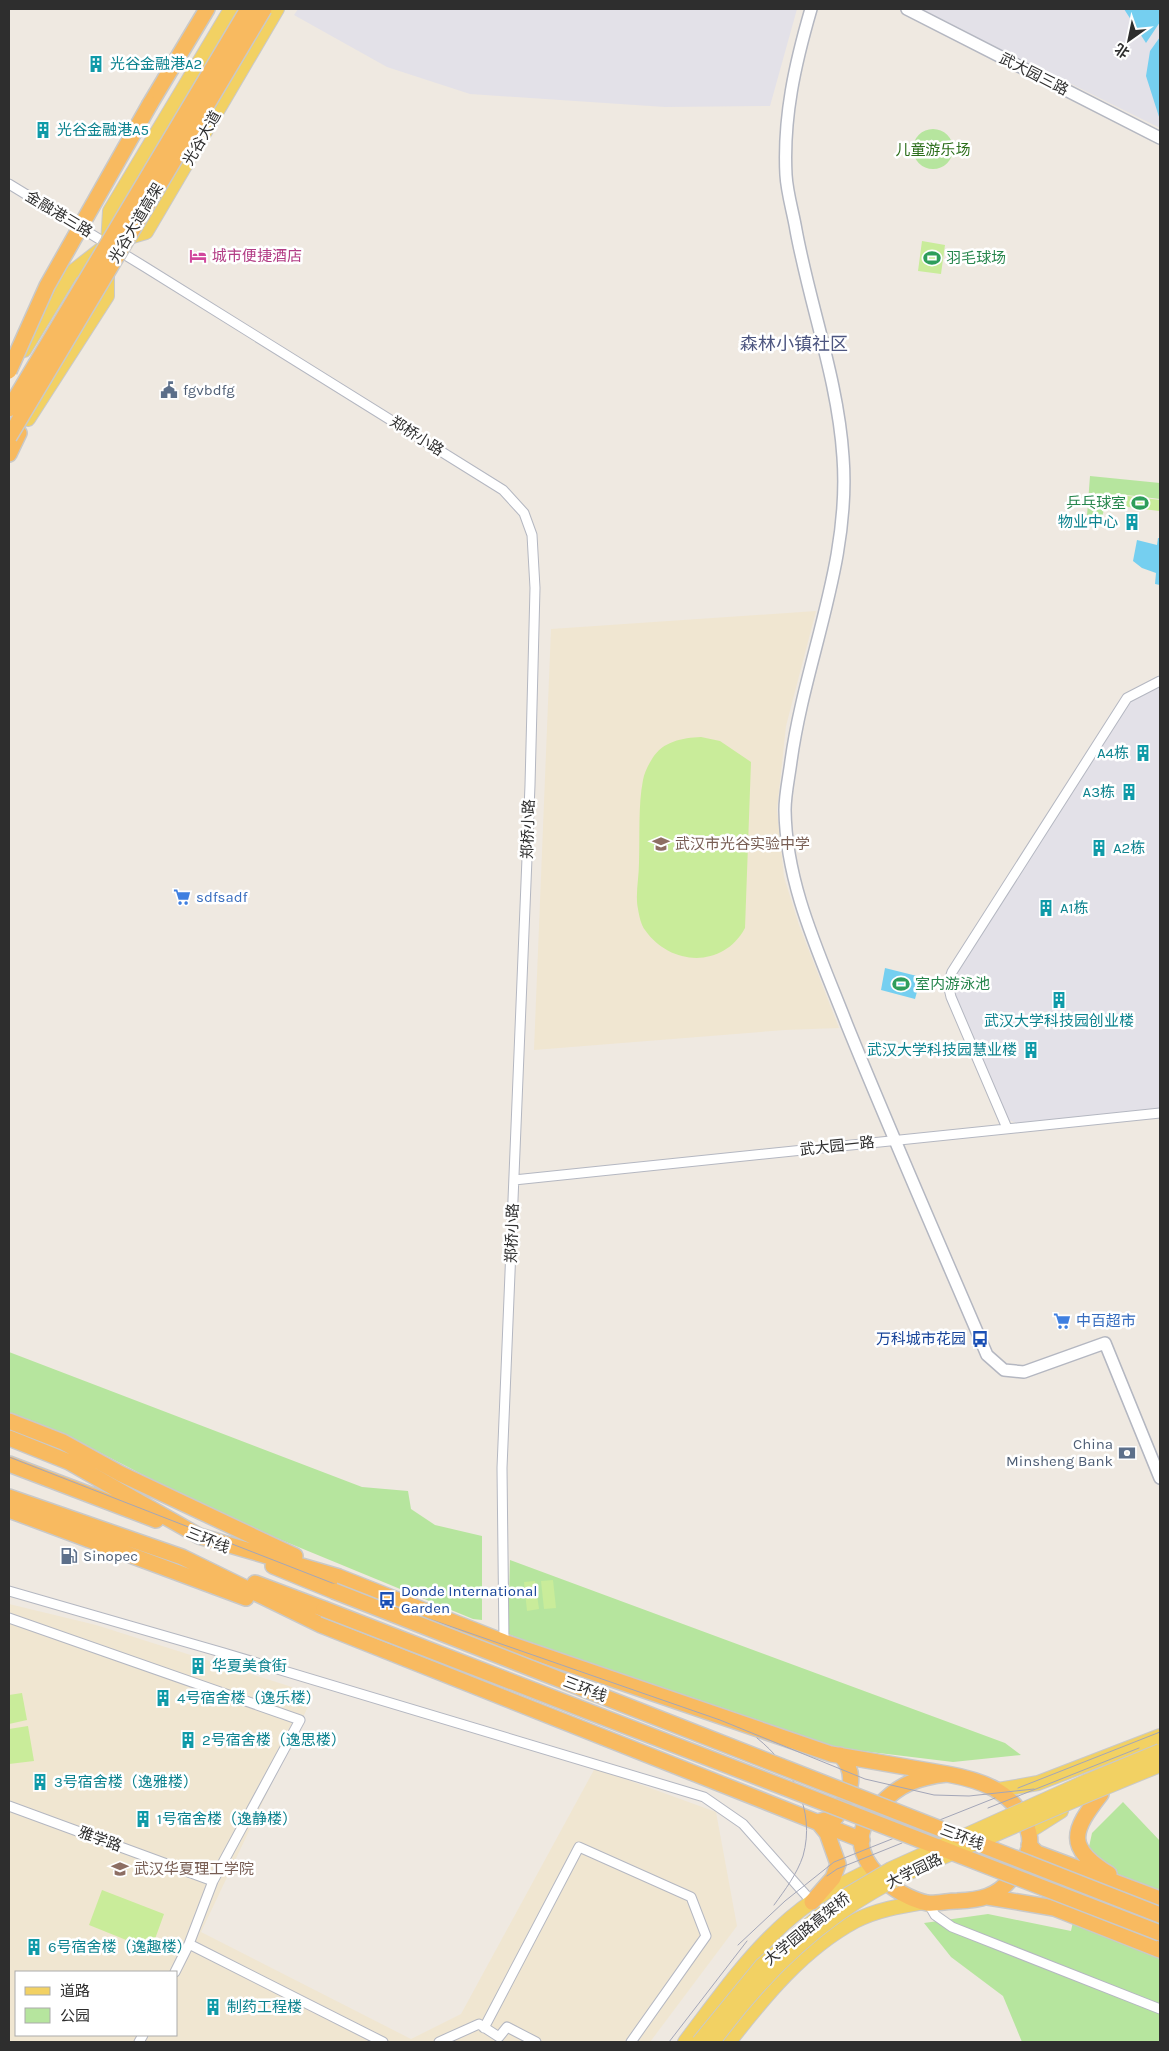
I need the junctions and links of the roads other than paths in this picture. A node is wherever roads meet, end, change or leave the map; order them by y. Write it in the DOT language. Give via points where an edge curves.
graph roads {
  1 [pos="207,9"];
  2 [pos="231,9"];
  3 [pos="248,9"];
  4 [pos="264,9"];
  5 [pos="278,9"];
  6 [pos="811,9"];
  7 [pos="907,9"];
  8 [pos="1160,138"];
  9 [pos="9,184"];
  10 [pos="108,244"];
  11 [pos="9,371"];
  12 [pos="9,375"];
  13 [pos="9,409"];
  14 [pos="14,435"];
  15 [pos="9,449"];
  16 [pos="9,454"];
  17 [pos="1160,682"];
  18 [pos="1160,1113"];
  19 [pos="1007,1128"];
  20 [pos="893,1140"];
  21 [pos="514,1180"];
  22 [pos="9,1421"];
  23 [pos="9,1438"];
  24 [pos="47,1453"];
  25 [pos="9,1464"];
  26 [pos="121,1474"];
  27 [pos="1160,1478"];
  28 [pos="9,1487"];
  29 [pos="9,1496"];
  30 [pos="9,1510"];
  31 [pos="199,1536"];
  32 [pos="182,1557"];
  33 [pos="340,1576"];
  34 [pos="9,1591"];
  35 [pos="9,1618"];
  36 [pos="325,1627"];
  37 [pos="504,1642"];
  38 [pos="1160,1736"];
  39 [pos="1160,1751"];
  40 [pos="840,1755"];
  41 [pos="1160,1765"];
  42 [pos="1160,1771"];
  43 [pos="947,1774"];
  44 [pos="998,1790"];
  45 [pos="1101,1794"];
  46 [pos="9,1806"];
  47 [pos="818,1822"];
  48 [pos="1029,1839"];
  49 [pos="862,1840"];
  50 [pos="872,1869"];
  51 [pos="213,1881"];
  52 [pos="1131,1888"];
  53 [pos="986,1896"];
  54 [pos="1160,1899"];
  55 [pos="812,1902"];
  56 [pos="926,1903"];
  57 [pos="1160,1915"];
  58 [pos="1160,1933"];
  59 [pos="189,1944"];
  60 [pos="1160,1950"];
  61 [pos="176,1971"];
  62 [pos="1160,2009"];
  63 [pos="484,2028"];
  64 [pos="383,2042"];
  65 [pos="438,2042"];
  66 [pos="536,2042"];
  67 [pos="630,2042"];
  68 [pos="685,2042"];
  69 [pos="699,2042"];
  70 [pos="712,2042"];
  71 [pos="729,2042"];
  1 -- 11 [label="highway, bridge" via="47,286"];
  2 -- 10 [label="main road" via="110,211"];
  3 -- 13 [label="highway, 光谷大道高架, bridge"];
  4 -- 14 [label="highway, 光谷大道高架, bridge"];
  5 -- 10 [label="main road, 光谷大道" via="146,232"];
  6 -- 20 [label="street" via="790,92 786,120 786,177 838,415 844,503 838,555 795,728 785,810 792,874 806,921"];
  7 -- 8 [label="street, 武大园三路"];
  9 -- 10 [label="street, 金融港三路"];
  10 -- 12 [label="main road, 光谷大道" via="71,273"];
  10 -- 14 [label="main road" via="107,296"];
  10 -- 21 [label="street, 郑桥小路" via="503,490 524,513 532,535 535,588"];
  14 -- 15 [label="main road"];
  14 -- 16 [label="highway, 光谷大道高架"];
  17 -- 19 [label="street" via="1127,698 952,972 948,984 951,997"];
  18 -- 19 [label="street, 武大园一路"];
  19 -- 20 [label="street, 武大园一路"];
  20 -- 21 [label="street, 武大园一路"];
  20 -- 27 [label="street" via="988,1355 1004,1370 1024,1372 1105,1343"];
  21 -- 37 [label="street, 郑桥小路" via="502,1468"];
  22 -- 26 [label="highway" via="63,1442"];
  23 -- 24 [label="highway"];
  24 -- 26 [label="highway" via="78,1458"];
  24 -- 31 [label="highway" via="69,1462"];
  25 -- 31 [label="highway, 三环线"];
  26 -- 33 [label="highway"];
  28 -- 32 [label="highway, 三环线"];
  29 -- 32 [label="highway"];
  30 -- 36 [label="highway"];
  31 -- 33 [label="highway"];
  31 -- 57 [label="highway, 三环线, bridge"];
  32 -- 36 [label="highway"];
  32 -- 58 [label="highway, 三环线, bridge" via="324,1608"];
  33 -- 37 [label="highway"];
  34 -- 55 [label="street" via="704,1798 743,1824"];
  35 -- 51 [label="street" via="300,1720"];
  36 -- 47 [label="highway"];
  37 -- 40 [label="highway"];
  38 -- 44 [label="main road" via="1038,1783"];
  39 -- 69 [label="main road, 大学园路高架桥, bridge" via="891,1869 847,1895 762,1965"];
  40 -- 43 [label="highway"];
  40 -- 47 [label="highway" via="849,1764 850,1788 836,1817"];
  41 -- 70 [label="main road, 大学园路, bridge" via="934,1861 867,1895 839,1913 776,1966"];
  42 -- 45 [label="main road"];
  43 -- 44 [label="highway" via="985,1783"];
  43 -- 49 [label="highway" via="916,1780 892,1792 864,1826"];
  44 -- 48 [label="highway" via="1014,1804"];
  45 -- 48 [label="main road" via="1051,1816"];
  45 -- 52 [label="highway" via="1079,1827 1077,1838 1080,1848 1084,1856"];
  46 -- 51 [label="street, 雅学路"];
  47 -- 49 [label="highway"];
  47 -- 55 [label="highway" via="827,1833 838,1864 833,1878"];
  48 -- 52 [label="highway" via="1037,1853"];
  48 -- 53 [label="highway" via="1020,1868 1001,1891"];
  49 -- 50 [label="highway"];
  50 -- 55 [label="main road, 大学园路"];
  50 -- 56 [label="highway" via="894,1889"];
  51 -- 59 [label="street"];
  52 -- 54 [label="highway"];
  53 -- 56 [label="highway"];
  53 -- 60 [label="highway" via="1054,1908"];
  55 -- 68 [label="main road, 大学园路" via="742,1966"];
  56 -- 62 [label="street" via="935,1915 952,1927"];
  56 -- 71 [label="main road" via="892,1907 855,1921 821,1943 777,1984"];
  59 -- 61 [label="street"];
  59 -- 64 [label="street"];
  63 -- 65 [label="street" via="479,2024"];
  63 -- 66 [label="street" via="499,2037 507,2027"];
  63 -- 67 [label="street" via="579,1847 691,1897 706,1936"];
}
